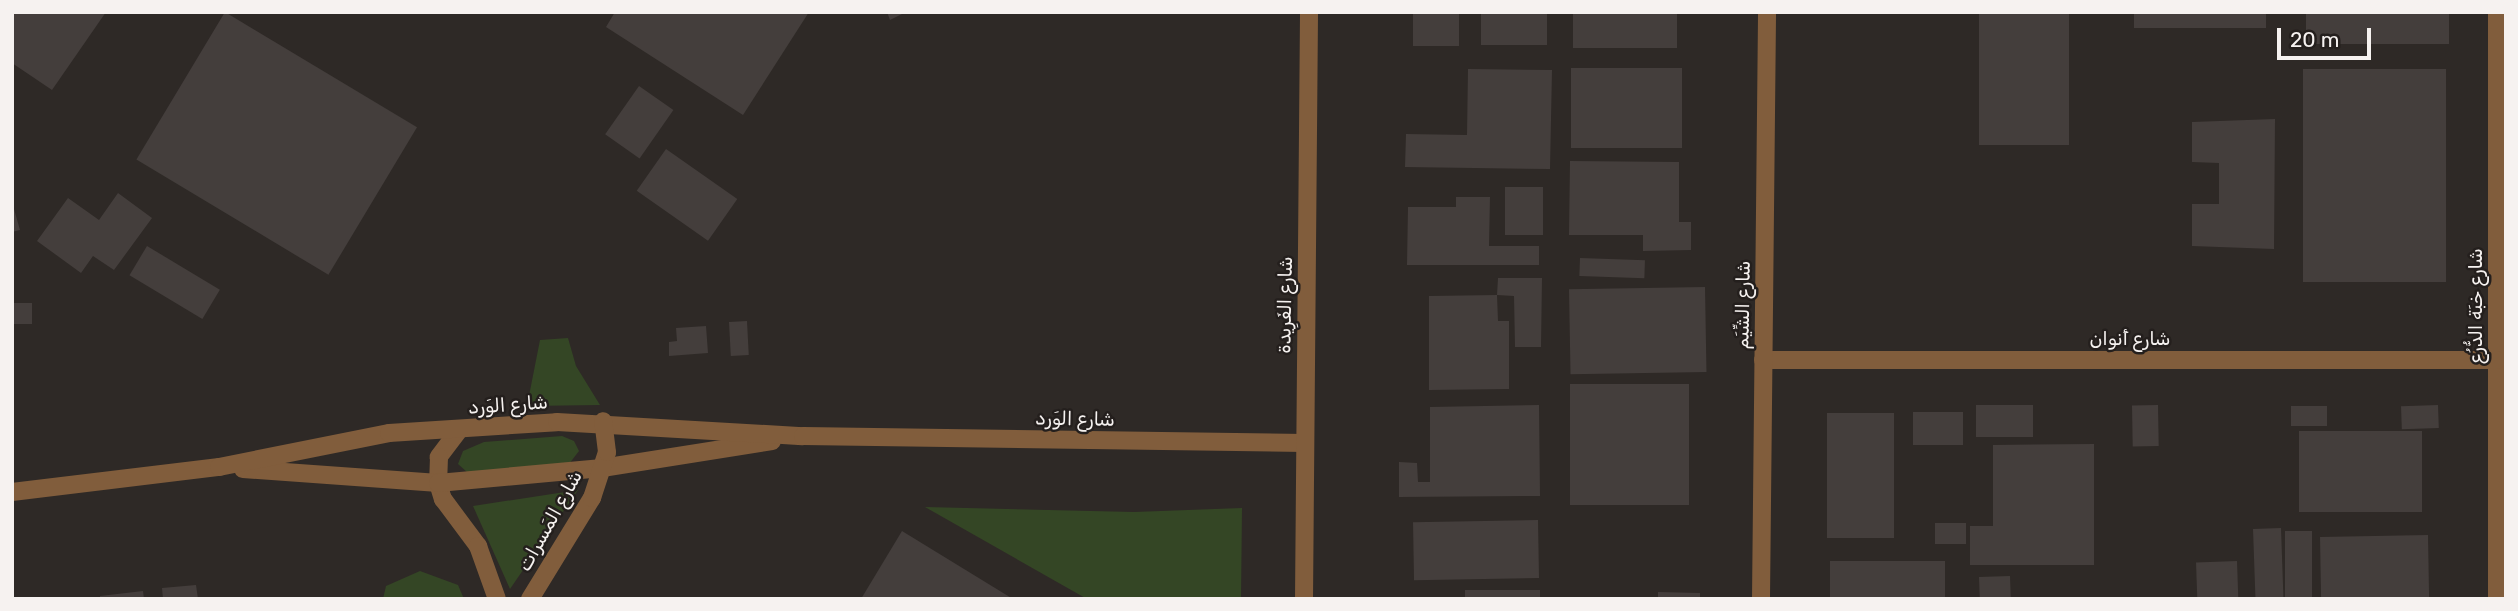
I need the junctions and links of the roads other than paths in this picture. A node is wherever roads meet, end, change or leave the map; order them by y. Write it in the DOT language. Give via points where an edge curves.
graph roads {
  1 [pos="1309,12"];
  2 [pos="1767,12"];
  3 [pos="2497,12"];
  4 [pos="1763,360"];
  5 [pos="2497,360"];
  6 [pos="603,422"];
  7 [pos="458,430"];
  8 [pos="803,436"];
  9 [pos="1305,443"];
  10 [pos="219,467"];
  11 [pos="602,468"];
  12 [pos="438,483"];
  13 [pos="12,492"];
  14 [pos="497,599"];
  15 [pos="530,599"];
  16 [pos="1304,599"];
  17 [pos="1761,599"];
  18 [pos="2497,599"];
  1 -- 9 [label="street, شارع الفَرِيدة"];
  2 -- 4 [label="street, شارع الشِّيَم"];
  3 -- 5 [label="street, شارع خبَة الدُّرُع"];
  4 -- 5 [label="street, شارع أَنوان"];
  4 -- 17 [label="street, شارع الشِّيَم"];
  5 -- 18 [label="street, شارع خبَة الدُّرُع"];
  6 -- 7 [label="street, شارع الوَرد"];
  6 -- 8 [label="street, شارع الوَرد"];
  6 -- 11 [label="street, شارع المَسرات" via="607,452"];
  7 -- 10 [label="street, شارع الوَرد" via="389,433"];
  7 -- 12 [label="street" via="439,457"];
  8 -- 9 [label="street, شارع الوَرد"];
  8 -- 11 [label="street, شارع الوَرد"];
  9 -- 16 [label="street, شارع الفَرِيدة"];
  10 -- 12 [label="street, شارع الوَرد"];
  10 -- 13 [label="street, شارع الوَرد"];
  11 -- 12 [label="street, شارع الوَرد"];
  11 -- 15 [label="street, شارع المَسرات" via="592,498"];
  12 -- 14 [label="street, شارع المَسرات" via="448,508 478,546"];
}
